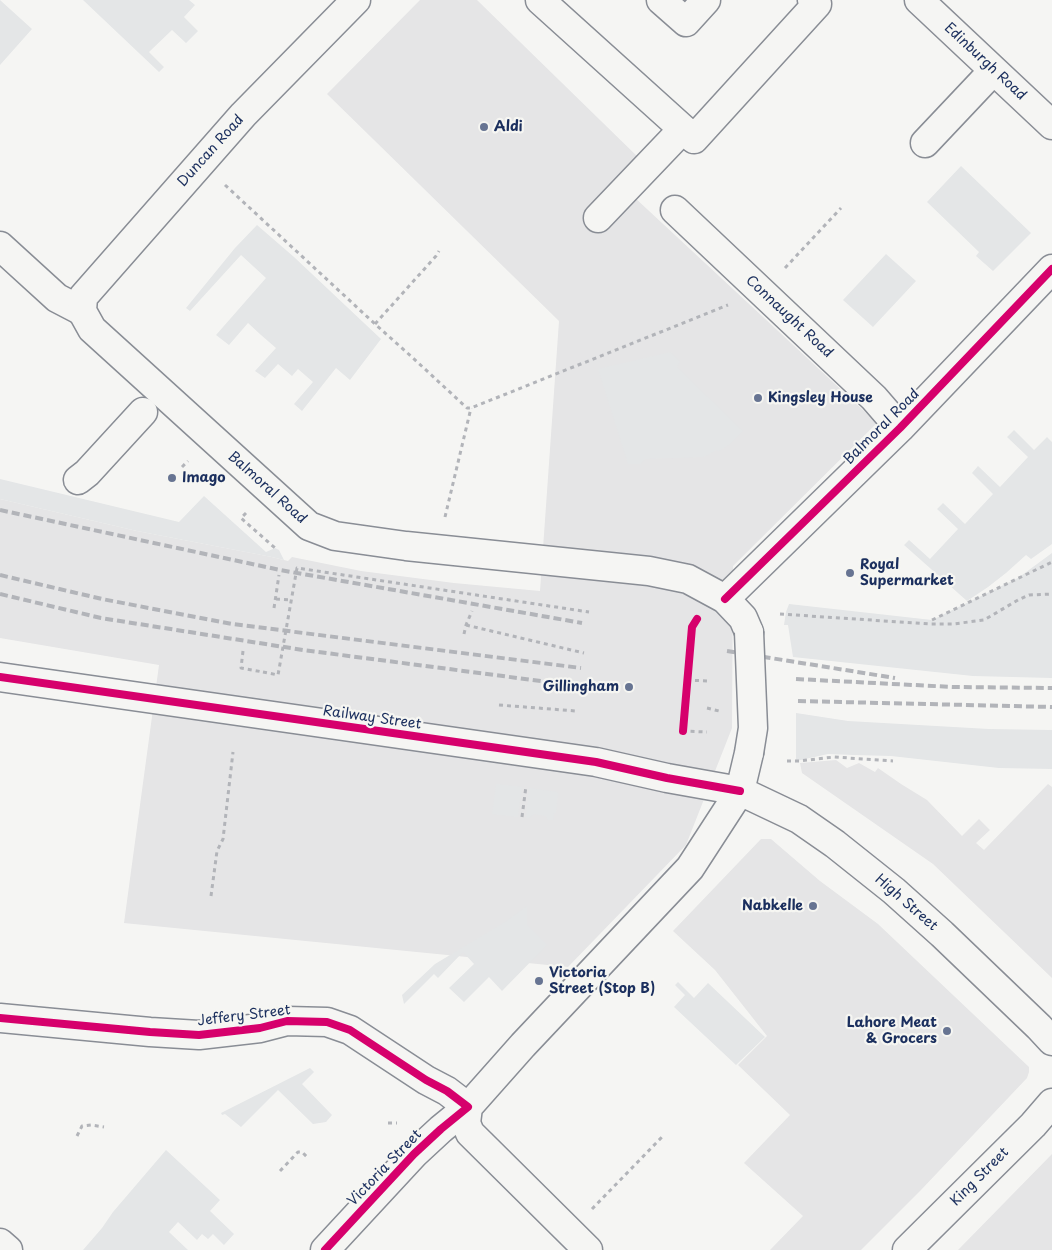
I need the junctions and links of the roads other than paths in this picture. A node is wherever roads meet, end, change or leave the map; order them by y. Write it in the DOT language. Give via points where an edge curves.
graph roads {
  1 [pos="356,0"];
  2 [pos="540,0"];
  3 [pos="661,0"];
  4 [pos="706,0"];
  5 [pos="812,0"];
  6 [pos="919,0"];
  7 [pos="993,71"];
  8 [pos="1052,124"];
  9 [pos="683,130"];
  10 [pos="925,143"];
  11 [pos="675,210"];
  12 [pos="598,218"];
  13 [pos="0,246"];
  14 [pos="1052,268"];
  15 [pos="82,311"];
  16 [pos="143,412"];
  17 [pos="900,428"];
  18 [pos="78,480"];
  19 [pos="725,599"];
  20 [pos="0,678"];
  21 [pos="740,790"];
  22 [pos="0,1018"];
  23 [pos="1052,1041"];
  24 [pos="1052,1103"];
  25 [pos="468,1107"];
  26 [pos="0,1243"];
  27 [pos="8,1250"];
  28 [pos="325,1250"];
  29 [pos="588,1250"];
  30 [pos="907,1250"];
  1 -- 15 [label="main road, Duncan Road" via="243,115 89,289 83,296"];
  2 -- 9 [label="main road"];
  3 -- 4 [label="main road" via="686,22"];
  5 -- 9 [label="main road" via="817,4 694,139"];
  6 -- 7 [label="main road, Edinburgh Road"];
  7 -- 8 [label="main road, Edinburgh Road"];
  7 -- 10 [label="main road"];
  9 -- 12 [label="main road"];
  11 -- 17 [label="main road, Connaught Road" via="874,398"];
  13 -- 15 [label="main road" via="57,298"];
  14 -- 17 [label="main road, Balmoral Road"];
  15 -- 19 [label="main road, Balmoral Road" via="92,329 309,526 335,536 406,546 649,571 688,579"];
  16 -- 18 [label="main road"];
  17 -- 19 [label="main road, Balmoral Road"];
  19 -- 21 [label="main road, Balmoral Road, bridge" via="743,618 749,632 754,728"];
  20 -- 21 [label="main road, Railway Street" via="596,762"];
  21 -- 23 [label="main road, High Street" via="799,819 894,891"];
  21 -- 25 [label="main road, Victoria Street" via="690,868"];
  22 -- 25 [label="main road, Jeffery Street" via="199,1035 260,1028 287,1021 327,1022 350,1030"];
  24 -- 30 [label="main road, King Street" via="1033,1126"];
  25 -- 28 [label="main road, Victoria Street" via="414,1154"];
  25 -- 29 [label="main road" via="466,1124 470,1133"];
  26 -- 27 [label="main road"];
}
